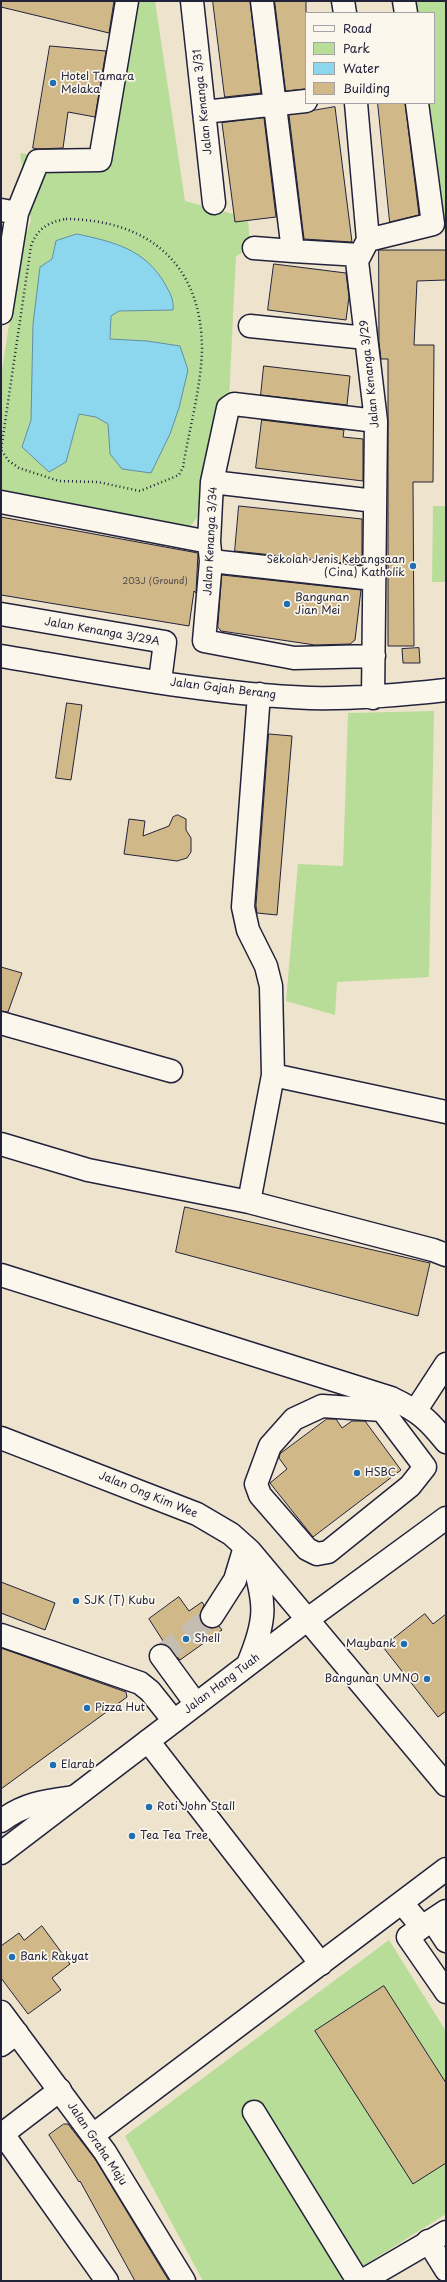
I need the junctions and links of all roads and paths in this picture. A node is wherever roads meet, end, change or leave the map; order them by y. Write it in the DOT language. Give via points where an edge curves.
graph roads {
  1 [pos="128,1"];
  2 [pos="192,1"];
  3 [pos="262,1"];
  4 [pos="343,1"];
  5 [pos="404,1"];
  6 [pos="345,12"];
  7 [pos="406,12"];
  8 [pos="305,102"];
  9 [pos="356,104"];
  10 [pos="417,104"];
  11 [pos="275,105"];
  12 [pos="204,112"];
  13 [pos="214,203"];
  14 [pos="9,212"];
  15 [pos="153,241"];
  16 [pos="364,247"];
  17 [pos="254,248"];
  18 [pos="293,251"];
  19 [pos="1,313"];
  20 [pos="250,326"];
  21 [pos="366,338"];
  22 [pos="376,422"];
  23 [pos="212,482"];
  24 [pos="375,501"];
  25 [pos="1,502"];
  26 [pos="210,551"];
  27 [pos="374,579"];
  28 [pos="1,614"];
  29 [pos="1,656"];
  30 [pos="374,656"];
  31 [pos="160,681"];
  32 [pos="446,690"];
  33 [pos="259,694"];
  34 [pos="373,698"];
  35 [pos="1,1023"];
  36 [pos="171,1071"];
  37 [pos="273,1075"];
  38 [pos="446,1112"];
  39 [pos="1,1144"];
  40 [pos="249,1202"];
  41 [pos="446,1256"];
  42 [pos="1,1275"];
  43 [pos="446,1364"];
  44 [pos="386,1404"];
  45 [pos="416,1410"];
  46 [pos="1,1438"];
  47 [pos="446,1442"];
  48 [pos="446,1518"];
  49 [pos="248,1549"];
  50 [pos="212,1616"];
  51 [pos="308,1619"];
  52 [pos="1,1635"];
  53 [pos="161,1656"];
  54 [pos="248,1664"];
  55 [pos="196,1704"];
  56 [pos="174,1721"];
  57 [pos="148,1741"];
  58 [pos="446,1785"];
  59 [pos="74,1797"];
  60 [pos="1,1821"];
  61 [pos="1,1853"];
  62 [pos="446,1869"];
  63 [pos="402,1903"];
  64 [pos="434,1920"];
  65 [pos="446,1941"];
  66 [pos="314,1955"];
  67 [pos="446,1992"];
  68 [pos="1,2012"];
  69 [pos="9,2039"];
  70 [pos="60,2090"];
  71 [pos="254,2112"];
  72 [pos="2,2135"];
  73 [pos="93,2135"];
  74 [pos="437,2236"];
  75 [pos="446,2270"];
  76 [pos="98,2278"];
  77 [pos="184,2281"];
  78 [pos="358,2281"];
  79 [pos="362,2281"];
  1 -- 14 [label="street" via="100,160 38,161"];
  2 -- 12 [label="street, Jalan Kenanga 3/31"];
  3 -- 11 [label="street"];
  4 -- 6 [label="street"];
  5 -- 7 [label="street"];
  8 -- 11 [label="street"];
  9 -- 16 [label="street, Jalan Kenanga 3/29"];
  10 -- 16 [label="street" via="432,224"];
  11 -- 12 [label="street"];
  11 -- 18 [label="street"];
  12 -- 13 [label="street, Jalan Kenanga 3/31"];
  14 -- 19 [label="street"];
  15 -- 15 [label="path" via="115,224 77,219 55,220 40,229 34,237 26,268 1,450 19,468 59,481 98,482 140,491 179,475 201,360 200,330 189,285 173,262"];
  16 -- 18 [label="street"];
  16 -- 21 [label="street, Jalan Kenanga 3/29" via="357,261"];
  17 -- 18 [label="street"];
  20 -- 21 [label="street"];
  21 -- 22 [label="street, Jalan Kenanga 3/29"];
  22 -- 23 [label="street" via="234,404 228,408"];
  22 -- 24 [label="street, Jalan Kenanga 3/29"];
  23 -- 24 [label="street, Jalan Kenanga 3/34"];
  23 -- 26 [label="street, Jalan Kenanga 3/34"];
  24 -- 27 [label="street, Jalan Kenanga 3/29"];
  25 -- 26 [label="street"];
  26 -- 27 [label="street"];
  26 -- 30 [label="street, Jalan Kenanga 3/34" via="204,641 294,658"];
  27 -- 30 [label="street, Jalan Kenanga 3/29"];
  28 -- 31 [label="street, Jalan Kenanga 3/29A" via="165,642"];
  29 -- 31 [label="street, Jalan Gajah Berang"];
  30 -- 34 [label="street, Jalan Kenanga 3/29"];
  31 -- 33 [label="street, Jalan Gajah Berang"];
  32 -- 34 [label="street, Jalan Gajah Berang"];
  33 -- 34 [label="street, Jalan Gajah Berang" via="311,698"];
  33 -- 37 [label="street" via="244,907 248,930 266,966 271,986"];
  35 -- 36 [label="street"];
  37 -- 38 [label="street"];
  37 -- 40 [label="street"];
  39 -- 40 [label="street" via="88,1170"];
  40 -- 41 [label="street" via="433,1250"];
  42 -- 44 [label="street"];
  43 -- 45 [label="street"];
  44 -- 44 [label="street" via="425,1467 410,1486 328,1552 318,1554 307,1549 260,1495 256,1484 270,1446 294,1419 322,1406"];
  44 -- 45 [label="street"];
  45 -- 47 [label="street" via="430,1422"];
  46 -- 49 [label="street, Jalan Ong Kim Wee" via="197,1514 231,1534"];
  48 -- 51 [label="street, Jalan Hang Tuah"];
  49 -- 50 [label="street" via="234,1580"];
  49 -- 51 [label="street, Jalan Ong Kim Wee"];
  49 -- 54 [label="street" via="262,1591 264,1614 259,1638"];
  51 -- 54 [label="street, Jalan Hang Tuah"];
  51 -- 58 [label="street, Jalan Ong Kim Wee"];
  52 -- 56 [label="street" via="140,1683 150,1691"];
  53 -- 55 [label="street"];
  54 -- 55 [label="street, Jalan Hang Tuah"];
  55 -- 56 [label="street, Jalan Hang Tuah"];
  56 -- 57 [label="street, Jalan Hang Tuah"];
  57 -- 59 [label="street, Jalan Hang Tuah"];
  57 -- 66 [label="street"];
  59 -- 60 [label="street" via="32,1804 16,1810"];
  59 -- 61 [label="street, Jalan Hang Tuah"];
  62 -- 63 [label="street"];
  63 -- 64 [label="street"];
  63 -- 66 [label="street"];
  64 -- 65 [label="street"];
  64 -- 67 [label="street" via="408,1937"];
  66 -- 73 [label="street"];
  68 -- 69 [label="street, Jalan Graha Maju"];
  69 -- 70 [label="street, Jalan Graha Maju"];
  70 -- 72 [label="street"];
  70 -- 73 [label="street, Jalan Graha Maju"];
  71 -- 78 [label="street"];
  72 -- 76 [label="street"];
  73 -- 77 [label="street, Jalan Graha Maju"];
  74 -- 75 [label="street"];
  74 -- 79 [label="street"];
}
